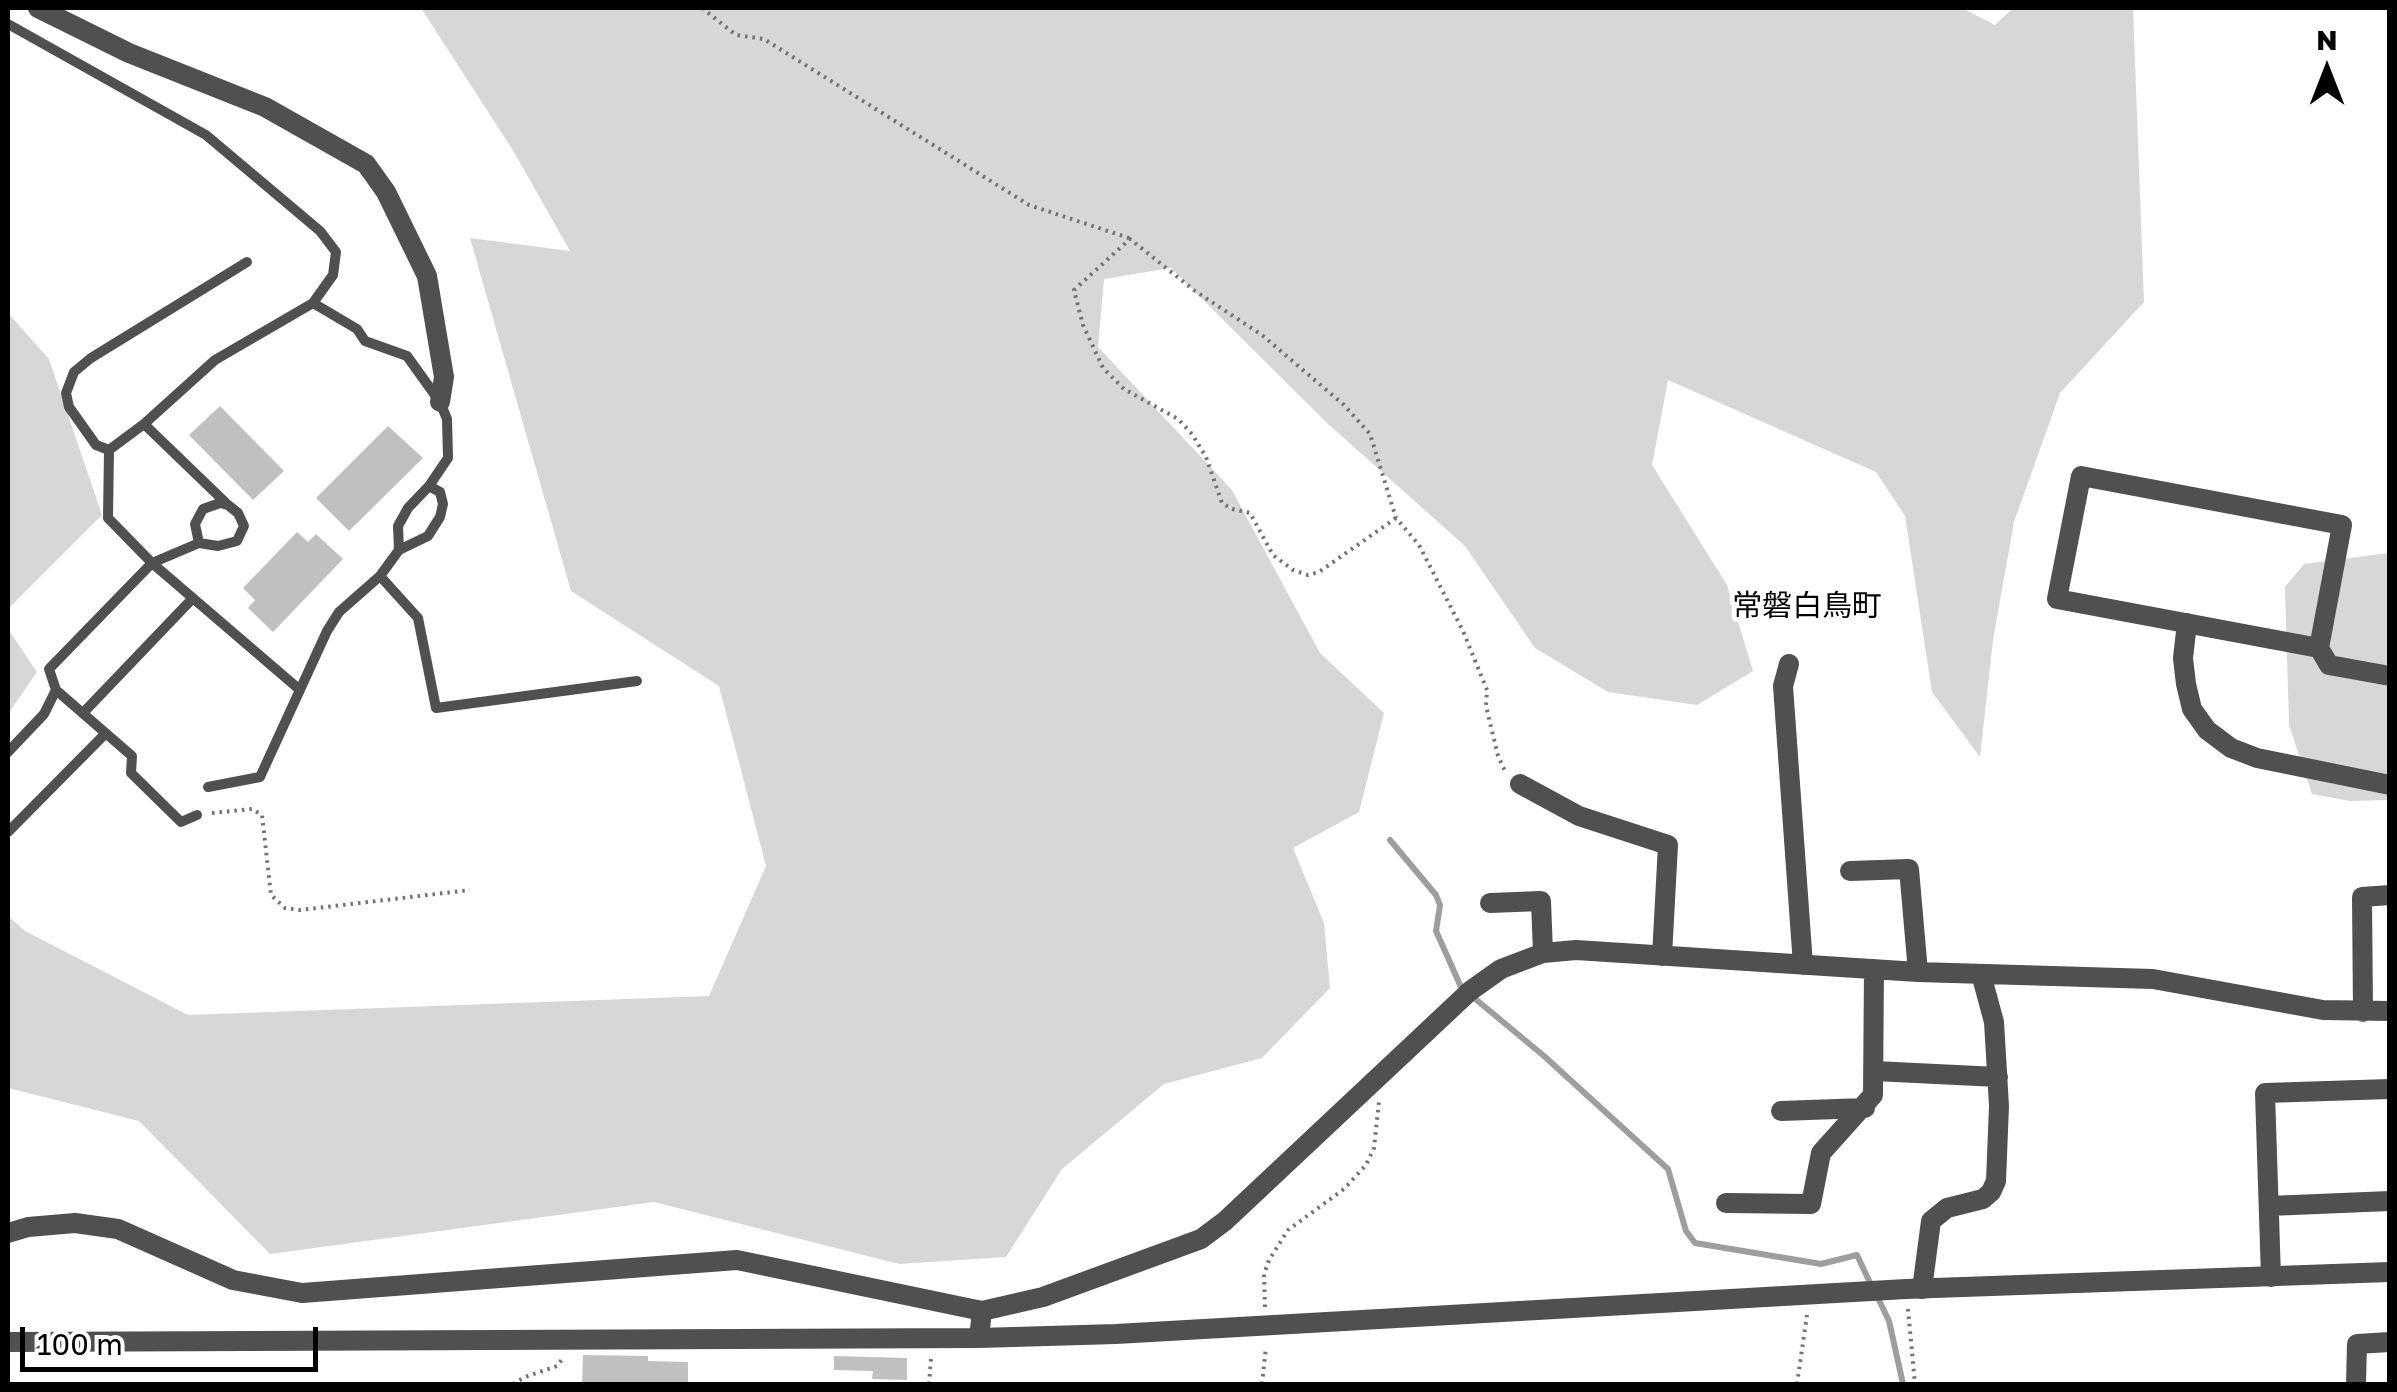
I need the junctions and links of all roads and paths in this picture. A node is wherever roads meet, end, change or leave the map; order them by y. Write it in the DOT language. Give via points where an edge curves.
graph roads {
  1 [pos="38,8"];
  2 [pos="702,8"];
  3 [pos="8,24"];
  4 [pos="1130,238"];
  5 [pos="247,262"];
  6 [pos="313,303"];
  7 [pos="440,402"];
  8 [pos="144,424"];
  9 [pos="109,450"];
  10 [pos="429,486"];
  11 [pos="228,504"];
  12 [pos="1396,518"];
  13 [pos="199,543"];
  14 [pos="399,550"];
  15 [pos="152,564"];
  16 [pos="380,576"];
  17 [pos="192,598"];
  18 [pos="2188,623"];
  19 [pos="2318,648"];
  20 [pos="1788,664"];
  21 [pos="2390,676"];
  22 [pos="636,682"];
  23 [pos="56,690"];
  24 [pos="300,690"];
  25 [pos="84,713"];
  26 [pos="104,735"];
  27 [pos="8,752"];
  28 [pos="1520,784"];
  29 [pos="2390,785"];
  30 [pos="208,787"];
  31 [pos="197,815"];
  32 [pos="8,832"];
  33 [pos="1850,871"];
  34 [pos="470,890"];
  35 [pos="2390,895"];
  36 [pos="1490,904"];
  37 [pos="1543,954"];
  38 [pos="1662,956"];
  39 [pos="1803,964"];
  40 [pos="1874,969"];
  41 [pos="1918,972"];
  42 [pos="1981,974"];
  43 [pos="2363,1012"];
  44 [pos="2390,1012"];
  45 [pos="1874,1071"];
  46 [pos="1998,1077"];
  47 [pos="1381,1078"];
  48 [pos="2390,1089"];
  49 [pos="1864,1108"];
  50 [pos="1781,1111"];
  51 [pos="2390,1201"];
  52 [pos="1726,1203"];
  53 [pos="2269,1206"];
  54 [pos="8,1233"];
  55 [pos="2390,1272"];
  56 [pos="2271,1277"];
  57 [pos="1914,1289"];
  58 [pos="1809,1294"];
  59 [pos="982,1311"];
  60 [pos="1266,1325"];
  61 [pos="564,1338"];
  62 [pos="932,1338"];
  63 [pos="979,1338"];
  64 [pos="8,1342"];
  65 [pos="2390,1342"];
  66 [pos="513,1384"];
  67 [pos="929,1384"];
  68 [pos="1262,1384"];
  69 [pos="1796,1384"];
  70 [pos="1916,1384"];
  71 [pos="2356,1384"];
  1 -- 7 [label="street" via="129,53 266,107 366,164 428,276 444,377"];
  2 -- 4 [label="path" via="736,34 764,39 1029,205"];
  3 -- 6 [label="lane" via="206,135 320,231 336,252 333,275"];
  4 -- 12 [label="path" via="1344,404 1370,434"];
  4 -- 12 [label="path" via="1074,290 1083,325 1103,368 1124,389 1192,434 1222,502 1250,513 1272,554 1308,575"];
  5 -- 9 [label="lane" via="74,372 69,407 96,445"];
  6 -- 7 [label="lane" via="357,328 366,341 406,356"];
  6 -- 8 [label="lane" via="215,360"];
  7 -- 10 [label="lane" via="448,419 448,458"];
  8 -- 9 [label="lane"];
  8 -- 11 [label="lane"];
  9 -- 15 [label="lane" via="108,518"];
  10 -- 14 [label="lane" via="398,526"];
  10 -- 14 [label="lane" via="440,492 440,517 428,536"];
  11 -- 13 [label="lane" via="212,504 198,517"];
  11 -- 13 [label="lane" via="242,520 242,535 229,545"];
  12 -- 28 [label="path" via="1419,545 1463,632 1487,690 1498,756"];
  13 -- 15 [label="lane"];
  14 -- 16 [label="lane"];
  15 -- 17 [label="lane"];
  15 -- 23 [label="lane" via="49,669"];
  16 -- 22 [label="lane" via="418,618 436,708"];
  16 -- 24 [label="lane" via="339,612"];
  17 -- 24 [label="lane"];
  17 -- 25 [label="lane"];
  18 -- 19 [label="street"];
  18 -- 19 [label="street" via="2058,598 2080,476 2342,525"];
  18 -- 29 [label="street" via="2186,684 2207,730 2257,758"];
  19 -- 21 [label="street" via="2329,665"];
  20 -- 39 [label="street" via="1782,686"];
  23 -- 25 [label="lane"];
  23 -- 27 [label="lane" via="44,714"];
  24 -- 30 [label="lane" via="260,778"];
  25 -- 26 [label="lane"];
  26 -- 31 [label="lane" via="132,756 132,773 181,822"];
  26 -- 32 [label="lane"];
  28 -- 38 [label="street" via="1580,816 1668,844"];
  31 -- 34 [label="path" via="240,808 262,815 271,895 285,908"];
  33 -- 41 [label="street" via="1909,868"];
  35 -- 43 [label="street" via="2362,896"];
  36 -- 37 [label="street" via="1540,901"];
  37 -- 38 [label="street"];
  37 -- 47 [label="street" via="1501,969 1467,994"];
  38 -- 39 [label="street"];
  39 -- 40 [label="street"];
  40 -- 41 [label="street"];
  40 -- 45 [label="street"];
  41 -- 42 [label="street"];
  42 -- 43 [label="street" via="2180,981"];
  42 -- 46 [label="street" via="1994,1022"];
  43 -- 44 [label="street"];
  45 -- 46 [label="street"];
  45 -- 49 [label="street" via="1873,1096"];
  46 -- 57 [label="street" via="1996,1181 1983,1200 1947,1208 1931,1221"];
  47 -- 59 [label="street" via="1201,1238 1043,1298"];
  47 -- 60 [label="path" via="1374,1148 1366,1164 1288,1230 1269,1260"];
  48 -- 53 [label="street" via="2265,1092"];
  49 -- 50 [label="street"];
  49 -- 52 [label="street" via="1821,1153 1811,1204"];
  51 -- 53 [label="street"];
  53 -- 56 [label="street"];
  54 -- 59 [label="street" via="75,1223 118,1229 234,1280 302,1294 737,1260"];
  55 -- 56 [label="street"];
  56 -- 57 [label="street"];
  57 -- 58 [label="street"];
  57 -- 70 [label="path"];
  58 -- 60 [label="street"];
  58 -- 69 [label="path"];
  59 -- 63 [label="street"];
  60 -- 63 [label="street"];
  60 -- 68 [label="path"];
  61 -- 62 [label="street"];
  61 -- 64 [label="street"];
  61 -- 66 [label="path" via="558,1366"];
  62 -- 63 [label="street"];
  62 -- 67 [label="path"];
  65 -- 71 [label="street" via="2357,1344"];
}
